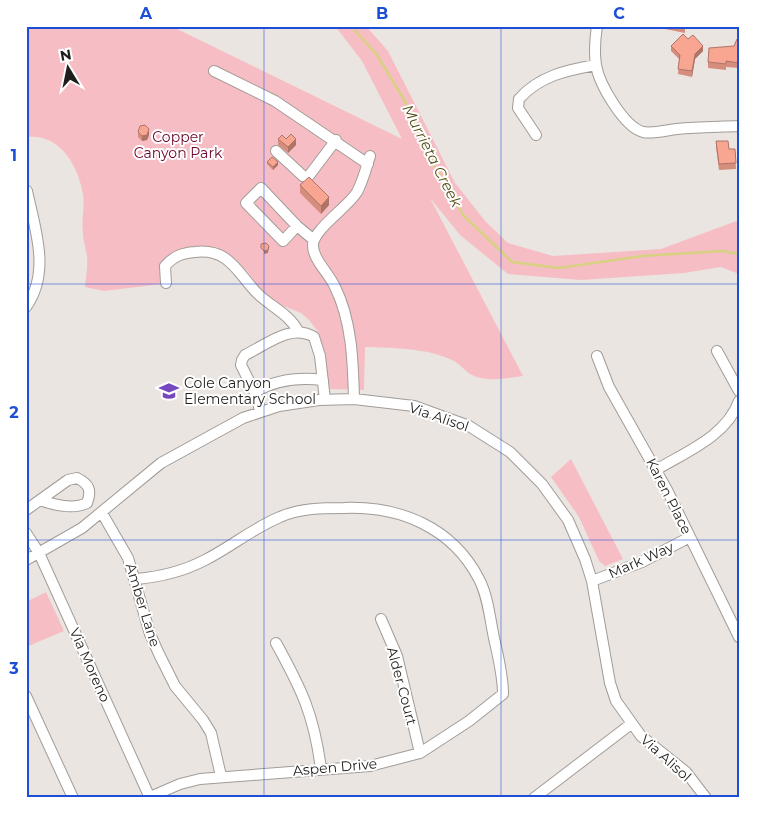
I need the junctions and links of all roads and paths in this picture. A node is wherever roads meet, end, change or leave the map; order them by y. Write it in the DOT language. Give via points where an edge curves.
graph roads {
  1 [pos="597,26"];
  2 [pos="596,65"];
  3 [pos="214,71"];
  4 [pos="739,126"];
  5 [pos="536,135"];
  6 [pos="336,140"];
  7 [pos="276,151"];
  8 [pos="27,191"];
  9 [pos="297,226"];
  10 [pos="314,240"];
  11 [pos="166,282"];
  12 [pos="26,307"];
  13 [pos="298,331"];
  14 [pos="716,351"];
  15 [pos="597,356"];
  16 [pos="323,380"];
  17 [pos="739,391"];
  18 [pos="255,392"];
  19 [pos="354,399"];
  20 [pos="325,400"];
  21 [pos="739,401"];
  22 [pos="260,412"];
  23 [pos="656,470"];
  24 [pos="40,500"];
  25 [pos="26,510"];
  26 [pos="102,513"];
  27 [pos="26,533"];
  28 [pos="690,537"];
  29 [pos="39,554"];
  30 [pos="26,560"];
  31 [pos="136,579"];
  32 [pos="592,580"];
  33 [pos="381,620"];
  34 [pos="739,636"];
  35 [pos="276,643"];
  36 [pos="27,701"];
  37 [pos="630,724"];
  38 [pos="420,753"];
  39 [pos="321,769"];
  40 [pos="220,776"];
  41 [pos="702,796"];
  42 [pos="71,797"];
  43 [pos="150,797"];
  44 [pos="534,798"];
  1 -- 2 [label="street"];
  2 -- 4 [label="street" via="612,100 634,128 645,132"];
  2 -- 5 [label="street" via="541,80 519,99 518,108"];
  3 -- 6 [label="street" via="275,101"];
  6 -- 7 [label="street" via="308,177"];
  6 -- 10 [label="street" via="369,160 357,192"];
  8 -- 12 [label="street" via="40,261 37,289"];
  9 -- 9 [label="street" via="261,188 246,203 282,241"];
  9 -- 10 [label="street"];
  10 -- 19 [label="street" via="314,253 336,288 344,312 353,365"];
  11 -- 13 [label="street" via="165,266 174,256 207,250 243,274 255,292 292,319"];
  13 -- 16 [label="street" via="314,336"];
  13 -- 18 [label="street" via="282,336 242,360 241,365"];
  14 -- 17 [label="street"];
  15 -- 23 [label="street, Karen Place" via="609,387"];
  16 -- 18 [label="street" via="305,378 268,384"];
  16 -- 20 [label="street"];
  18 -- 22 [label="street"];
  19 -- 20 [label="street, Via Alisol"];
  19 -- 32 [label="street, Via Alisol" via="414,406 468,426 510,452 542,484 568,520"];
  20 -- 22 [label="street, Via Alisol"];
  21 -- 23 [label="street" via="725,424 713,435"];
  22 -- 26 [label="street, Via Alisol" via="206,436 161,463"];
  23 -- 28 [label="street, Karen Place"];
  24 -- 25 [label="street"];
  26 -- 29 [label="street, Via Alisol"];
  26 -- 31 [label="street, Amber Lane" via="122,544"];
  27 -- 29 [label="street, Via Moreno"];
  28 -- 32 [label="street, Mark Way" via="642,562"];
  28 -- 34 [label="street, Karen Place"];
  29 -- 30 [label="street, Via Alisol"];
  29 -- 43 [label="street, Via Moreno"];
  31 -- 38 [label="street, Aspen Drive" via="204,561 280,517 296,512 362,507 401,513 432,529 451,543 480,580 503,681 503,694"];
  31 -- 40 [label="street, Amber Lane" via="150,634 175,686 211,733"];
  32 -- 37 [label="street, Via Alisol" via="610,683"];
  33 -- 38 [label="street, Alder Court" via="397,656"];
  35 -- 39 [label="street" via="310,711"];
  36 -- 42 [label="street"];
  37 -- 41 [label="street, Via Alisol" via="686,772"];
  37 -- 44 [label="street"];
  38 -- 39 [label="street, Aspen Drive" via="370,766"];
  39 -- 40 [label="street, Aspen Drive"];
  40 -- 43 [label="street, Aspen Drive" via="180,784"];
}
